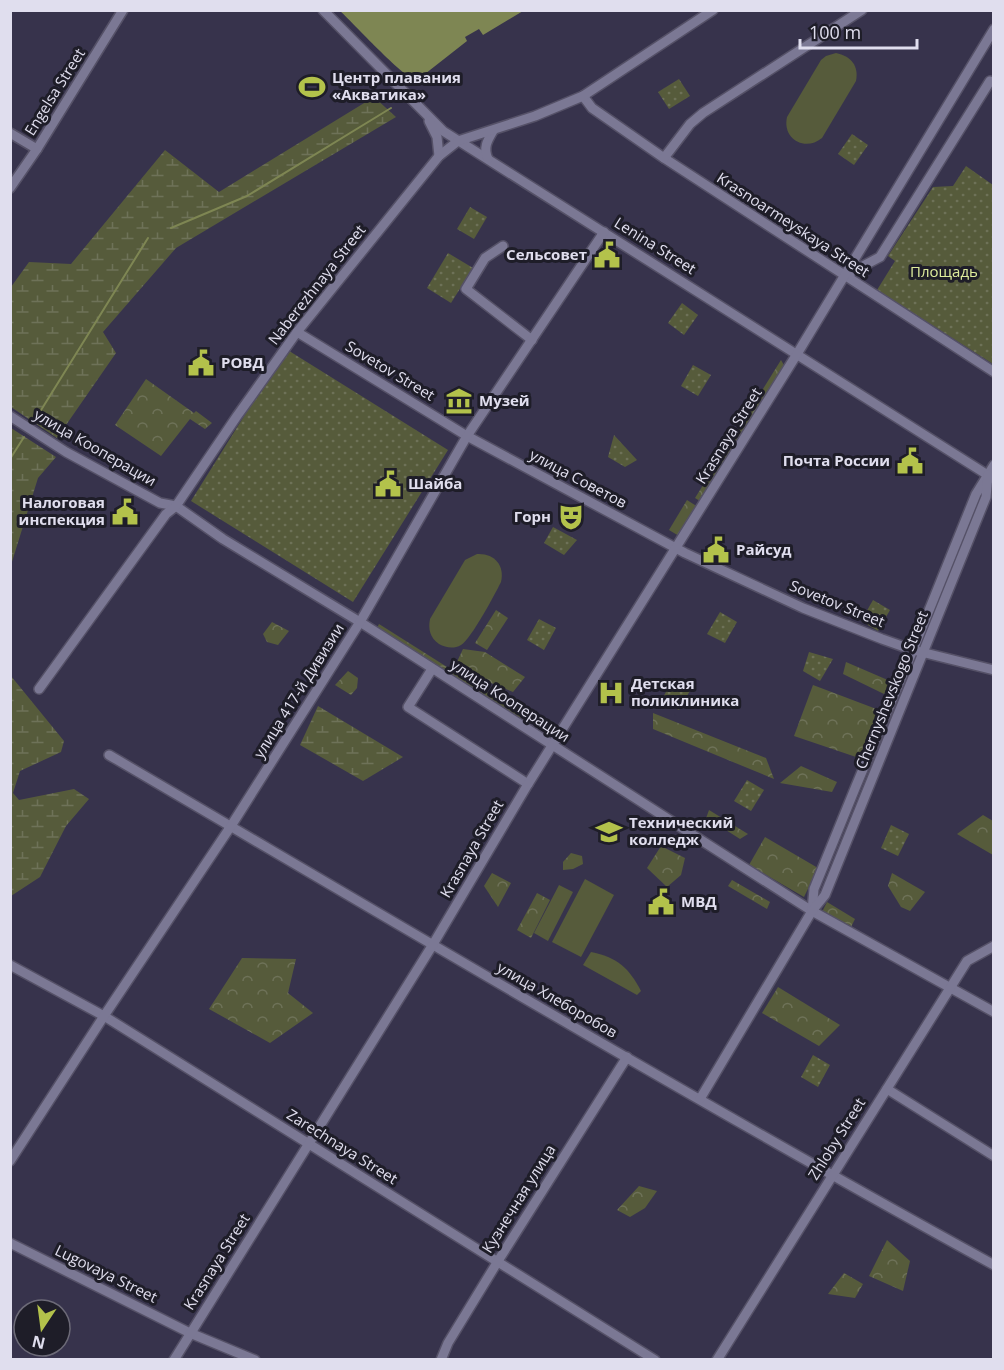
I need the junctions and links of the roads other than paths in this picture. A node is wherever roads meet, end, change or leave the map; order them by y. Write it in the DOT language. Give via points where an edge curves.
graph roads {
  1 [pos="123,10"];
  2 [pos="322,10"];
  3 [pos="713,10"];
  4 [pos="862,10"];
  5 [pos="993,29"];
  6 [pos="990,81"];
  7 [pos="583,96"];
  8 [pos="425,113"];
  9 [pos="493,130"];
  10 [pos="10,133"];
  11 [pos="458,141"];
  12 [pos="37,149"];
  13 [pos="439,156"];
  14 [pos="664,158"];
  15 [pos="488,159"];
  16 [pos="10,188"];
  17 [pos="604,232"];
  18 [pos="502,246"];
  19 [pos="844,276"];
  20 [pos="297,332"];
  21 [pos="532,340"];
  22 [pos="797,354"];
  23 [pos="993,372"];
  24 [pos="10,416"];
  25 [pos="467,436"];
  26 [pos="993,465"];
  27 [pos="991,477"];
  28 [pos="176,507"];
  29 [pos="675,548"];
  30 [pos="360,622"];
  31 [pos="918,652"];
  32 [pos="432,669"];
  33 [pos="993,670"];
  34 [pos="39,689"];
  35 [pos="551,746"];
  36 [pos="108,755"];
  37 [pos="528,784"];
  38 [pos="231,826"];
  39 [pos="812,911"];
  40 [pos="432,946"];
  41 [pos="993,946"];
  42 [pos="10,965"];
  43 [pos="949,987"];
  44 [pos="993,1012"];
  45 [pos="104,1016"];
  46 [pos="627,1057"];
  47 [pos="887,1089"];
  48 [pos="700,1099"];
  49 [pos="308,1144"];
  50 [pos="993,1156"];
  51 [pos="10,1161"];
  52 [pos="832,1176"];
  53 [pos="10,1243"];
  54 [pos="498,1261"];
  55 [pos="993,1265"];
  56 [pos="190,1333"];
  57 [pos="174,1359"];
  58 [pos="255,1359"];
  59 [pos="441,1359"];
  60 [pos="655,1359"];
  61 [pos="717,1359"];
  1 -- 12 [label="street, Engelsa Street"];
  2 -- 8 [label="street, Lenina Street"];
  3 -- 7 [label="street, Naberezhnaya Street"];
  4 -- 14 [label="street" via="703,113"];
  5 -- 19 [label="street"];
  6 -- 19 [label="street" via="880,257"];
  7 -- 9 [label="street, Naberezhnaya Street"];
  7 -- 14 [label="street, Krasnoarmeyskaya Street" via="592,108"];
  8 -- 11 [label="street, Lenina Street"];
  8 -- 13 [label="street" via="437,137"];
  9 -- 11 [label="street, Naberezhnaya Street"];
  9 -- 15 [label="street" via="485,144"];
  10 -- 12 [label="street"];
  11 -- 13 [label="street, Naberezhnaya Street"];
  11 -- 15 [label="street, Lenina Street"];
  12 -- 16 [label="street, Engelsa Street"];
  13 -- 20 [label="street, Naberezhnaya Street"];
  14 -- 19 [label="street, Krasnoarmeyskaya Street"];
  15 -- 17 [label="street, Lenina Street"];
  17 -- 21 [label="street, улица 417-й Дивизии"];
  17 -- 22 [label="street, Lenina Street"];
  18 -- 21 [label="street" via="485,258 466,289"];
  19 -- 22 [label="street, Krasnaya Street"];
  19 -- 23 [label="street, Krasnoarmeyskaya Street"];
  20 -- 25 [label="street, Sovetov Street"];
  20 -- 28 [label="street, Naberezhnaya Street"];
  21 -- 25 [label="street, улица 417-й Дивизии"];
  22 -- 27 [label="street, Lenina Street"];
  22 -- 29 [label="street, Krasnaya Street"];
  24 -- 28 [label="street, улица Кооперации" via="122,483"];
  25 -- 29 [label="street, улица Советов"];
  25 -- 30 [label="street, улица 417-й Дивизии"];
  26 -- 27 [label="street, Chernyshevskogo Street"];
  27 -- 31 [label="street, Chernyshevskogo Street" via="986,497"];
  28 -- 30 [label="street, улица Кооперации"];
  28 -- 34 [label="street, Naberezhnaya Street" via="166,514"];
  29 -- 31 [label="street, Sovetov Street" via="803,608"];
  29 -- 35 [label="street, Krasnaya Street"];
  30 -- 32 [label="street, улица Кооперации"];
  30 -- 38 [label="street, улица 417-й Дивизии"];
  31 -- 33 [label="street, Sovetov Street"];
  31 -- 39 [label="street, Chernyshevskogo Street" via="814,889"];
  32 -- 35 [label="street, улица Кооперации"];
  32 -- 37 [label="street" via="408,707"];
  35 -- 37 [label="street, Krasnaya Street"];
  35 -- 39 [label="street, улица Кооперации"];
  36 -- 38 [label="street, улица Хлеборобов"];
  37 -- 40 [label="street, Krasnaya Street"];
  38 -- 40 [label="street, улица Хлеборобов"];
  38 -- 45 [label="street, улица 417-й Дивизии"];
  39 -- 43 [label="street, улица Кооперации"];
  39 -- 48 [label="street, Chernyshevskogo Street"];
  40 -- 46 [label="street, улица Хлеборобов"];
  40 -- 49 [label="street, Krasnaya Street"];
  41 -- 43 [label="street, Zhloby Street" via="967,961"];
  42 -- 45 [label="street, Zarechnaya Street"];
  43 -- 44 [label="street, улица Кооперации"];
  43 -- 47 [label="street, Zhloby Street"];
  45 -- 49 [label="street, Zarechnaya Street"];
  45 -- 51 [label="street, улица 417-й Дивизии"];
  46 -- 48 [label="street, улица Хлеборобов"];
  46 -- 54 [label="street, Кузнечная улица"];
  47 -- 50 [label="street"];
  47 -- 52 [label="street, Zhloby Street"];
  48 -- 52 [label="street, улица Хлеборобов"];
  49 -- 54 [label="street, Zarechnaya Street"];
  49 -- 56 [label="street, Krasnaya Street"];
  52 -- 55 [label="street, улица Хлеборобов"];
  52 -- 61 [label="street, Zhloby Street"];
  53 -- 56 [label="street, Lugovaya Street"];
  54 -- 59 [label="street, Кузнечная улица"];
  54 -- 60 [label="street, Zarechnaya Street"];
  56 -- 57 [label="street, Krasnaya Street"];
  56 -- 58 [label="street, Lugovaya Street"];
}
